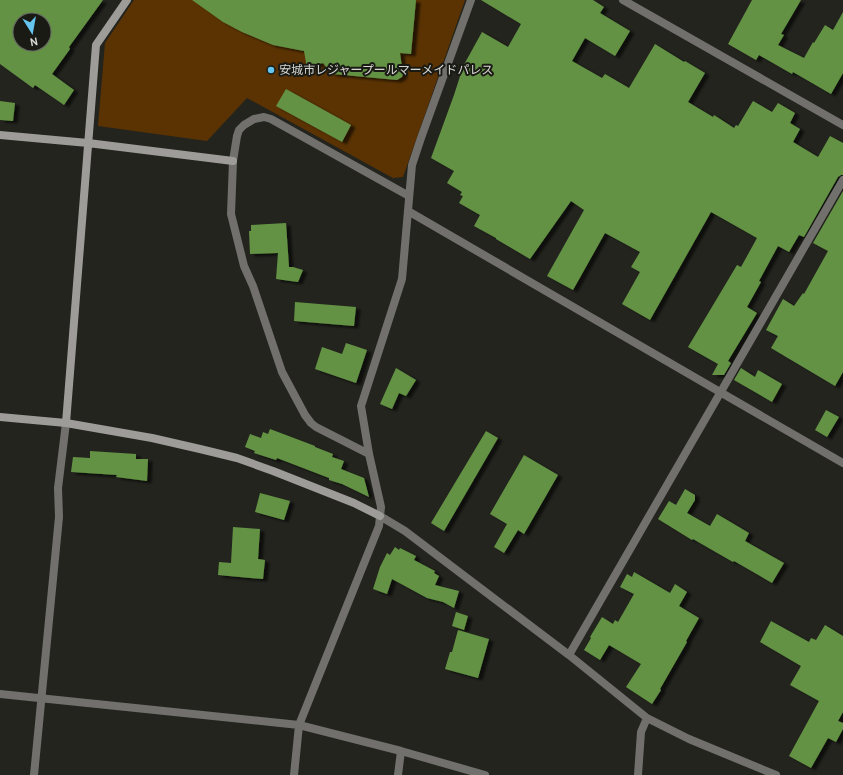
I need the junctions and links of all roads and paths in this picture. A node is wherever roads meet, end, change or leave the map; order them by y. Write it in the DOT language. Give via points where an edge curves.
graph roads {
  1 [pos="127,0"];
  2 [pos="471,0"];
  3 [pos="623,0"];
  4 [pos="843,125"];
  5 [pos="0,135"];
  6 [pos="88,143"];
  7 [pos="233,161"];
  8 [pos="843,180"];
  9 [pos="409,196"];
  10 [pos="408,211"];
  11 [pos="720,392"];
  12 [pos="0,417"];
  13 [pos="66,423"];
  14 [pos="368,454"];
  15 [pos="843,463"];
  16 [pos="380,516"];
  17 [pos="569,655"];
  18 [pos="0,694"];
  19 [pos="42,698"];
  20 [pos="647,718"];
  21 [pos="299,725"];
  22 [pos="401,751"];
  23 [pos="34,775"];
  24 [pos="294,775"];
  25 [pos="398,775"];
  26 [pos="485,775"];
  27 [pos="638,775"];
  28 [pos="776,775"];
  1 -- 6 [label="street" via="96,45"];
  2 -- 9 [label="street" via="412,165"];
  3 -- 4 [label="street"];
  5 -- 6 [label="street"];
  6 -- 7 [label="street"];
  6 -- 13 [label="street"];
  7 -- 9 [label="street" via="239,130 254,119 264,117"];
  7 -- 14 [label="street" via="231,214 244,266 282,372 311,423"];
  8 -- 11 [label="street"];
  9 -- 10 [label="street"];
  10 -- 11 [label="street"];
  10 -- 14 [label="street" via="402,279 361,406"];
  11 -- 15 [label="street"];
  11 -- 17 [label="street"];
  12 -- 13 [label="street"];
  13 -- 16 [label="street" via="152,438 237,458 354,502"];
  13 -- 19 [label="street" via="58,488 59,517"];
  14 -- 16 [label="street" via="381,507"];
  16 -- 17 [label="street" via="405,531"];
  16 -- 21 [label="street"];
  17 -- 20 [label="street"];
  18 -- 19 [label="street"];
  19 -- 21 [label="street"];
  19 -- 23 [label="street"];
  20 -- 27 [label="street" via="641,732"];
  20 -- 28 [label="street" via="690,740"];
  21 -- 22 [label="street"];
  21 -- 24 [label="street"];
  22 -- 25 [label="street"];
  22 -- 26 [label="street"];
}
